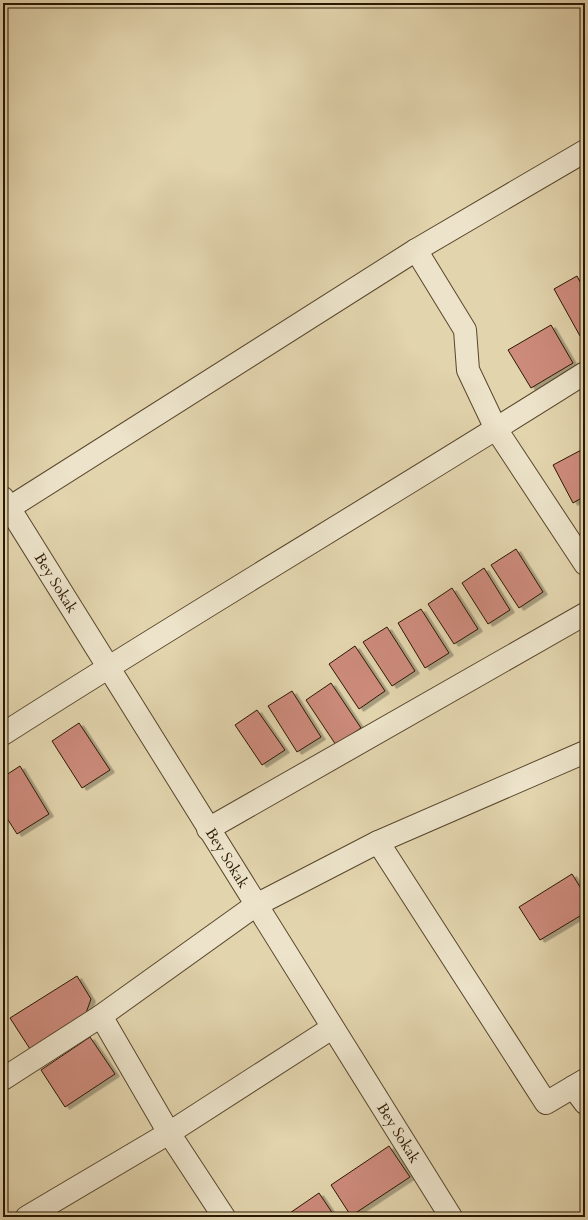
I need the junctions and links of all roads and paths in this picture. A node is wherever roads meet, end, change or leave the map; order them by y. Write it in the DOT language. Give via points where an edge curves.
graph roads {
  1 [pos="585,152"];
  2 [pos="416,250"];
  3 [pos="585,373"];
  4 [pos="496,429"];
  5 [pos="6,503"];
  6 [pos="585,564"];
  7 [pos="585,614"];
  8 [pos="107,667"];
  9 [pos="3,734"];
  10 [pos="585,752"];
  11 [pos="208,829"];
  12 [pos="378,842"];
  13 [pos="256,905"];
  14 [pos="100,1016"];
  15 [pos="332,1028"];
  16 [pos="3,1078"];
  17 [pos="581,1090"];
  18 [pos="169,1132"];
  19 [pos="28,1217"];
  20 [pos="224,1217"];
  21 [pos="451,1217"];
  1 -- 2 [label="street"];
  2 -- 4 [label="street" via="466,330 468,370"];
  2 -- 5 [label="street"];
  3 -- 4 [label="street"];
  4 -- 6 [label="street"];
  4 -- 8 [label="street"];
  5 -- 8 [label="street, Bey Sokak"];
  7 -- 11 [label="street"];
  8 -- 9 [label="street"];
  8 -- 11 [label="street, Bey Sokak"];
  10 -- 12 [label="street"];
  11 -- 13 [label="street, Bey Sokak"];
  12 -- 13 [label="street"];
  12 -- 17 [label="street" via="546,1103"];
  13 -- 14 [label="street"];
  13 -- 15 [label="street, Bey Sokak"];
  14 -- 16 [label="street"];
  14 -- 18 [label="street"];
  15 -- 18 [label="street"];
  15 -- 21 [label="street, Bey Sokak"];
  18 -- 19 [label="street"];
  18 -- 20 [label="street"];
}
